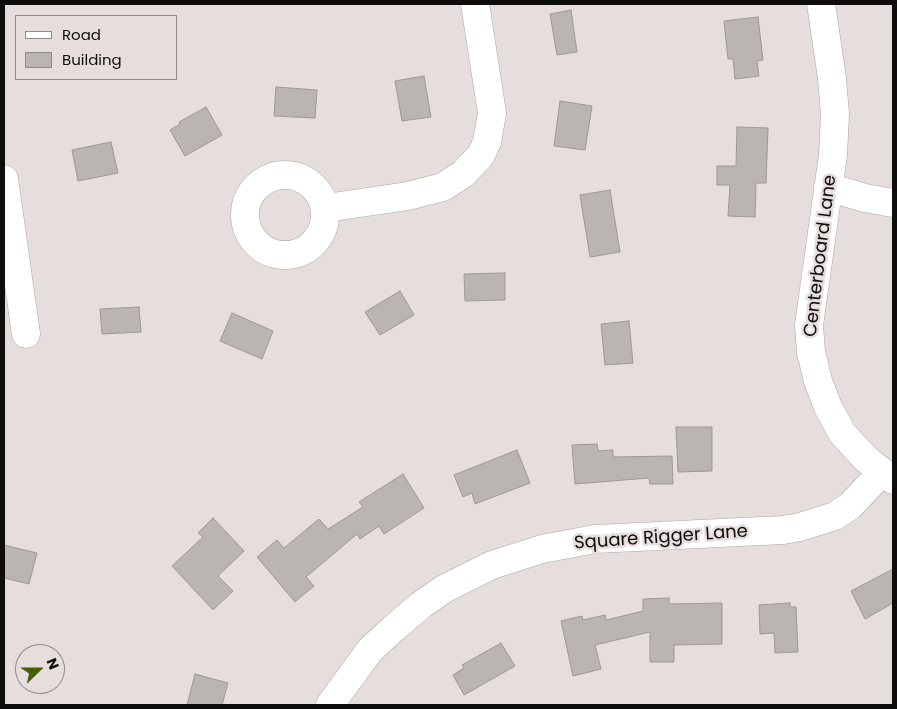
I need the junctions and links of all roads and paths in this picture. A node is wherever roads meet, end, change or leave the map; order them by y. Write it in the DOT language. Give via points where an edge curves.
graph roads {
  1 [pos="475,4"];
  2 [pos="821,4"];
  3 [pos="4,179"];
  4 [pos="828,187"];
  5 [pos="893,203"];
  6 [pos="326,208"];
  7 [pos="13,307"];
  8 [pos="26,334"];
  9 [pos="888,476"];
  10 [pos="330,705"];
  1 -- 6 [label="street" via="492,113 487,142 481,155 463,174 443,187 408,196"];
  2 -- 4 [label="street, Centerboard Lane" via="835,114"];
  3 -- 7 [label="street"];
  4 -- 5 [label="street"];
  4 -- 9 [label="street, Centerboard Lane" via="809,324 811,352 818,381 842,433 866,459"];
  7 -- 8 [label="street"];
  9 -- 10 [label="street, Square Rigger Lane" via="835,516 800,527 596,539 542,549 492,565 444,589 394,628 370,650"];
}
